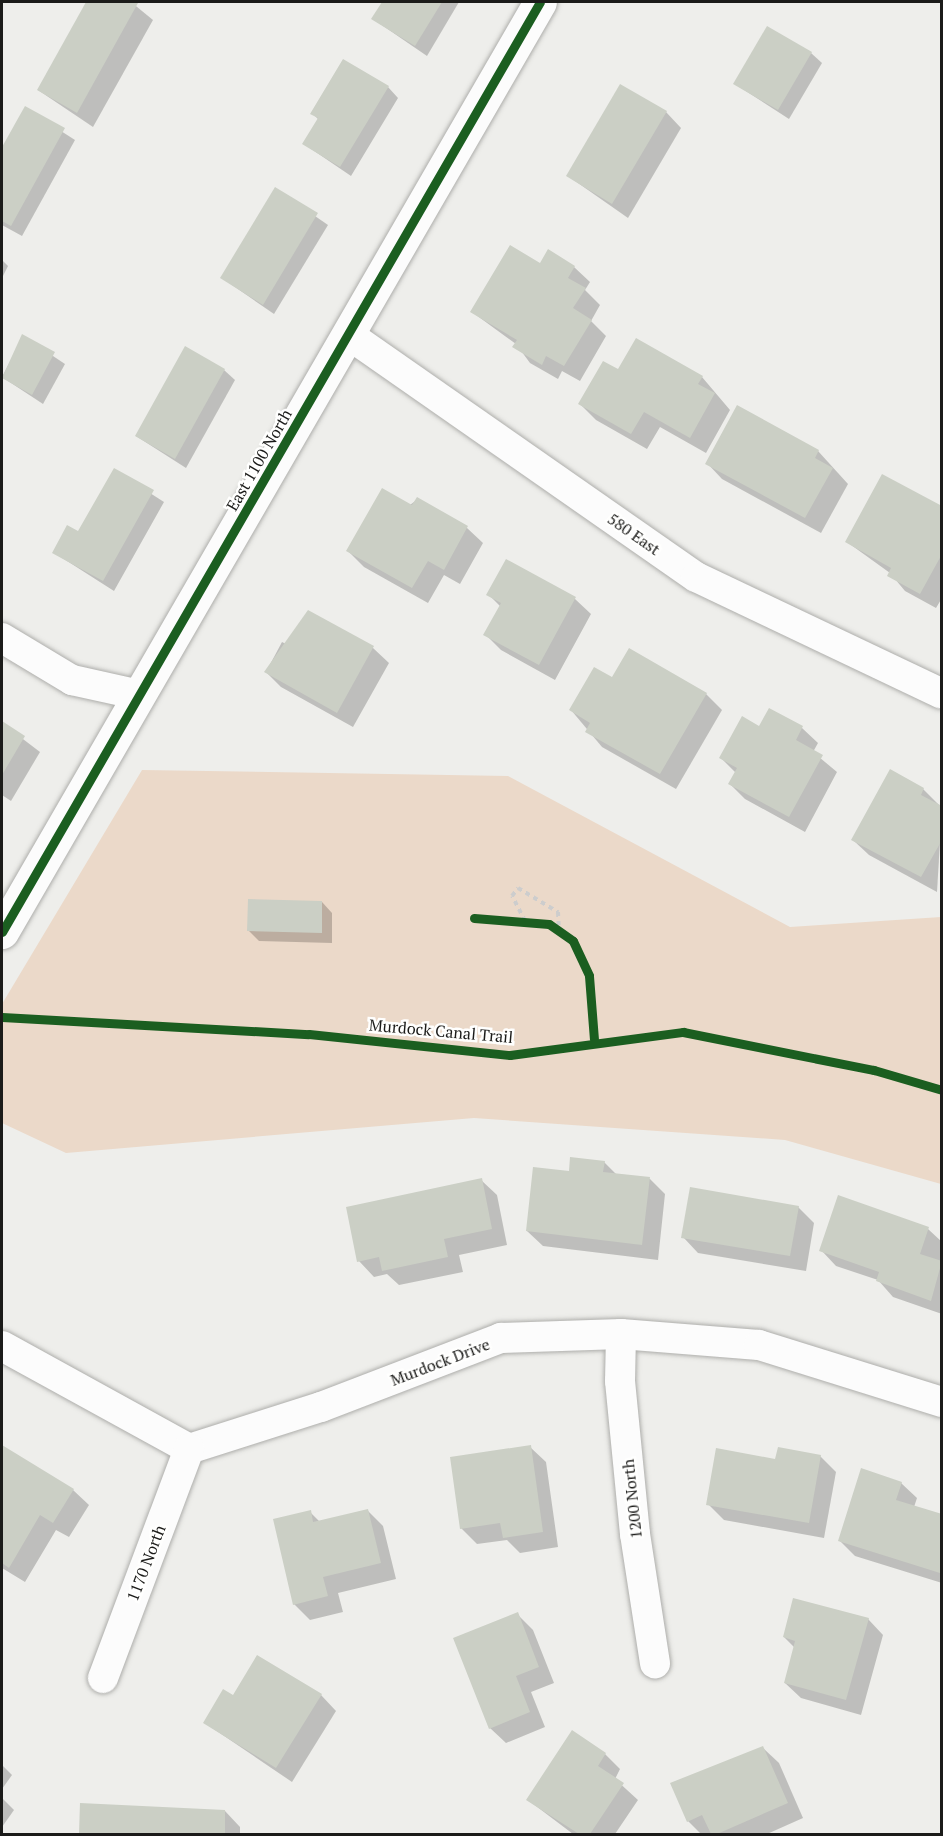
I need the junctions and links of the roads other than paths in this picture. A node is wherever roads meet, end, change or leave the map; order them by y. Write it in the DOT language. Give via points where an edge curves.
graph roads {
  1 [pos="540,2"];
  2 [pos="349,335"];
  3 [pos="2,638"];
  4 [pos="942,694"];
  5 [pos="140,695"];
  6 [pos="2,932"];
  7 [pos="621,1334"];
  8 [pos="2,1346"];
  9 [pos="942,1402"];
  10 [pos="189,1449"];
  11 [pos="655,1663"];
  12 [pos="103,1678"];
  1 -- 2 [label="street, East 1100 North"];
  2 -- 4 [label="street, 580 East" via="696,577"];
  2 -- 5 [label="street, East 1100 North"];
  3 -- 5 [label="street" via="72,680"];
  5 -- 6 [label="street, East 1100 North"];
  7 -- 9 [label="street, Murdock Drive" via="759,1345"];
  7 -- 10 [label="street, Murdock Drive" via="501,1338 321,1407"];
  7 -- 11 [label="street, 1200 North" via="620,1381 633,1510"];
  8 -- 10 [label="street"];
  10 -- 12 [label="street, 1170 North"];
}
